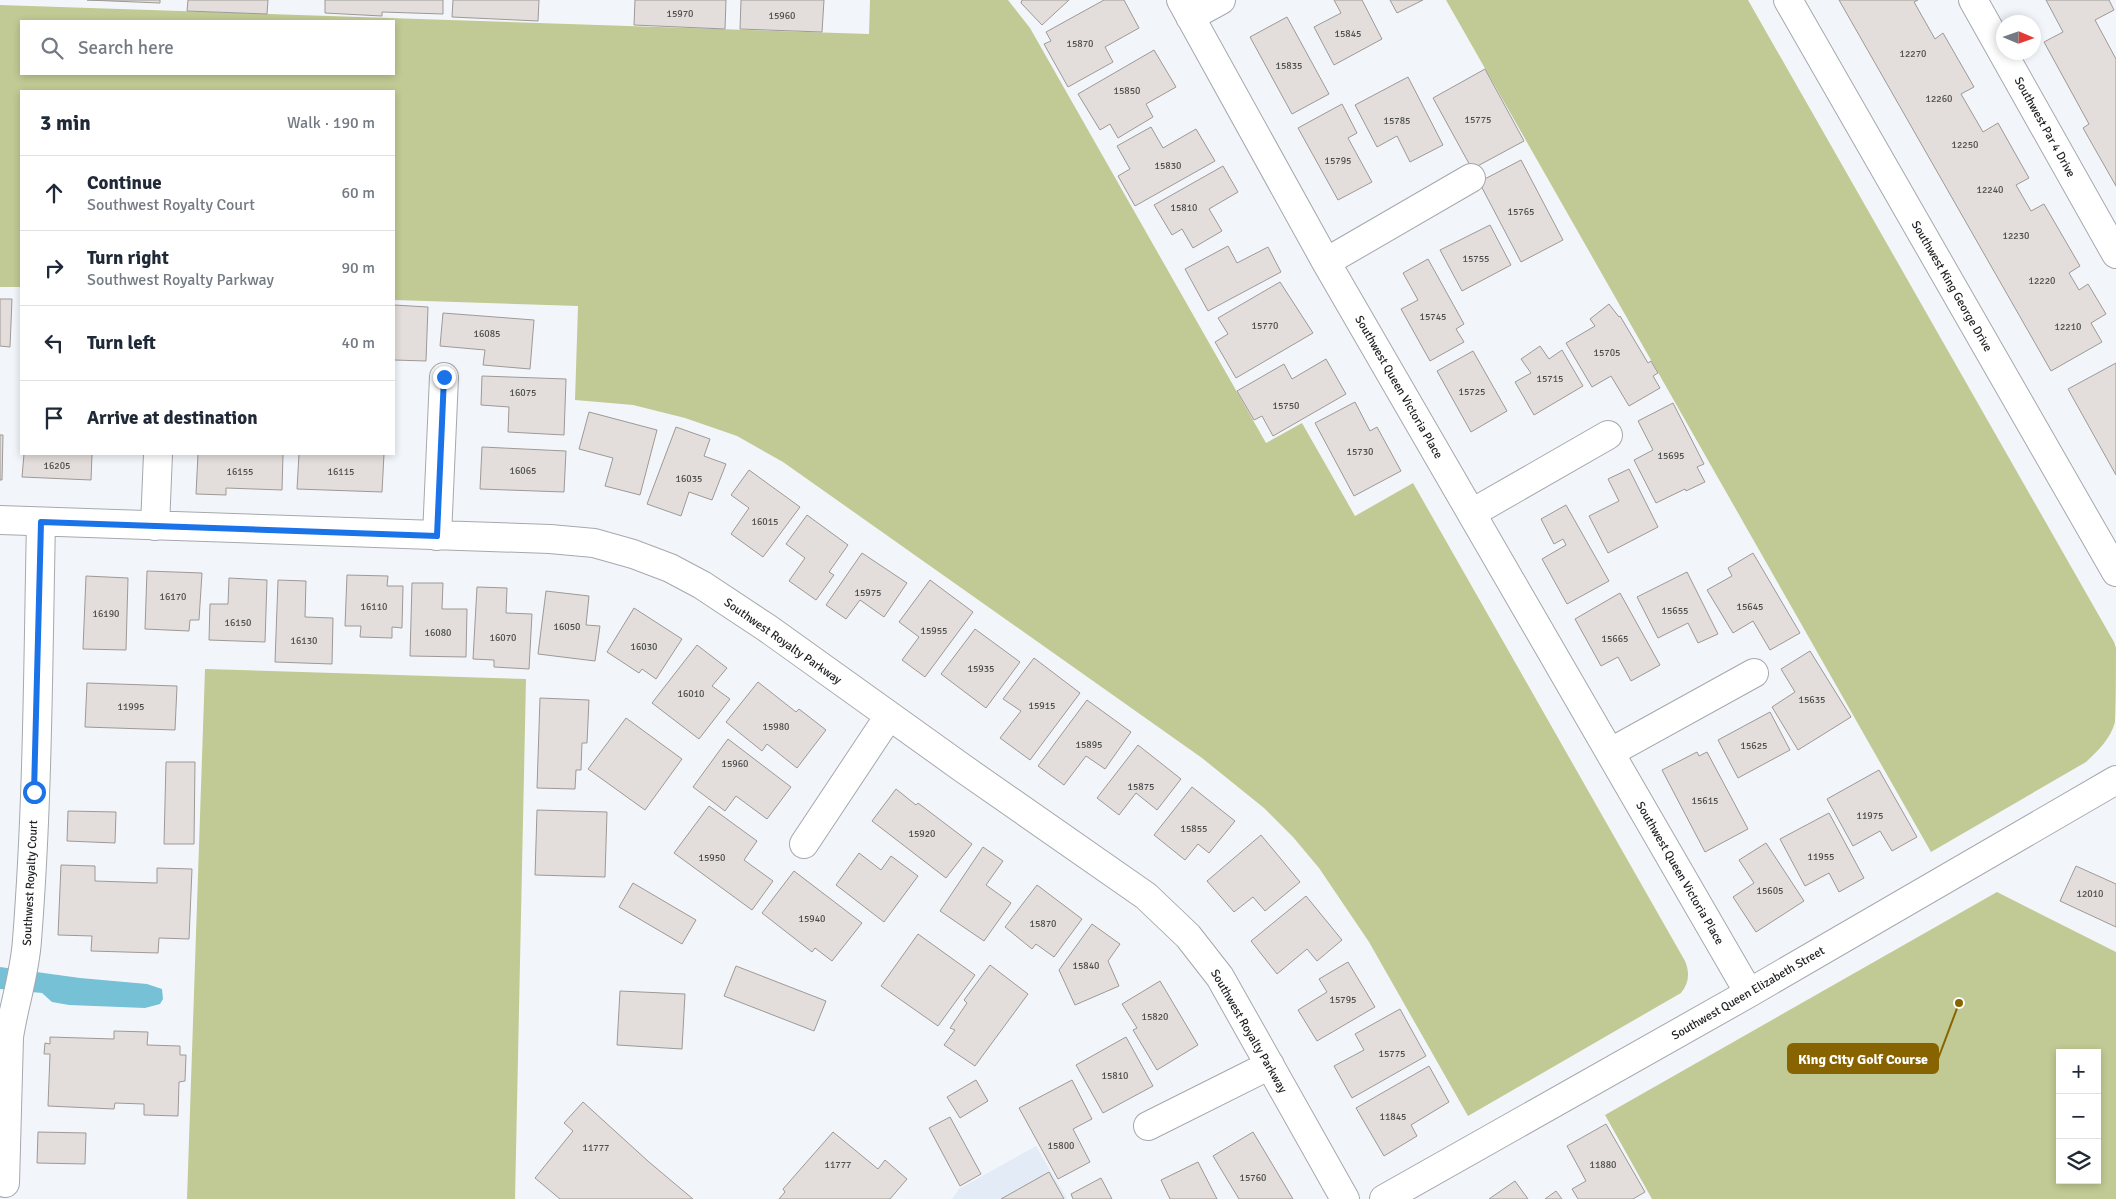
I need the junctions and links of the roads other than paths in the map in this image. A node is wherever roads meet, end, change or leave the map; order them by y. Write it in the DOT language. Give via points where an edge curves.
graph roads {
  1 [pos="1221,0"];
  2 [pos="1788,0"];
  3 [pos="1973,0"];
  4 [pos="1185,8"];
  5 [pos="1472,178"];
  6 [pos="2116,254"];
  7 [pos="1326,262"];
  8 [pos="444,377"];
  9 [pos="1608,435"];
  10 [pos="158,455"];
  11 [pos="1472,513"];
  12 [pos="0,520"];
  13 [pos="41,522"];
  14 [pos="155,526"];
  15 [pos="437,536"];
  16 [pos="2116,572"];
  17 [pos="1754,673"];
  18 [pos="889,716"];
  19 [pos="1611,752"];
  20 [pos="2114,779"];
  21 [pos="804,844"];
  22 [pos="1749,993"];
  23 [pos="1270,1065"];
  24 [pos="1148,1126"];
  25 [pos="5,1182"];
  26 [pos="1345,1199"];
  27 [pos="1384,1199"];
  1 -- 4 [label="street, Southwest Queen Victoria Place"];
  2 -- 16 [label="street, Southwest King George Drive"];
  3 -- 6 [label="street, Southwest Par 4 Drive"];
  4 -- 7 [label="street, Southwest Queen Victoria Place"];
  5 -- 7 [label="street"];
  7 -- 11 [label="street, Southwest Queen Victoria Place"];
  8 -- 15 [label="street"];
  9 -- 11 [label="street"];
  10 -- 14 [label="street"];
  11 -- 19 [label="street, Southwest Queen Victoria Place"];
  12 -- 13 [label="street, Southwest Royalty Parkway"];
  13 -- 14 [label="street, Southwest Royalty Parkway"];
  13 -- 25 [label="street, Southwest Royalty Court" via="35,789 24,966 9,1037"];
  14 -- 15 [label="street, Southwest Royalty Parkway"];
  15 -- 18 [label="street, Southwest Royalty Parkway" via="594,543 670,568 759,623"];
  17 -- 19 [label="street"];
  18 -- 21 [label="street"];
  18 -- 23 [label="street, Southwest Royalty Parkway" via="1146,896 1188,936 1220,977"];
  19 -- 22 [label="street, Southwest Queen Victoria Place"];
  20 -- 22 [label="street, Southwest Queen Elizabeth Street"];
  22 -- 27 [label="street, Southwest Queen Elizabeth Street"];
  23 -- 24 [label="street"];
  23 -- 26 [label="street, Southwest Royalty Parkway"];
}
